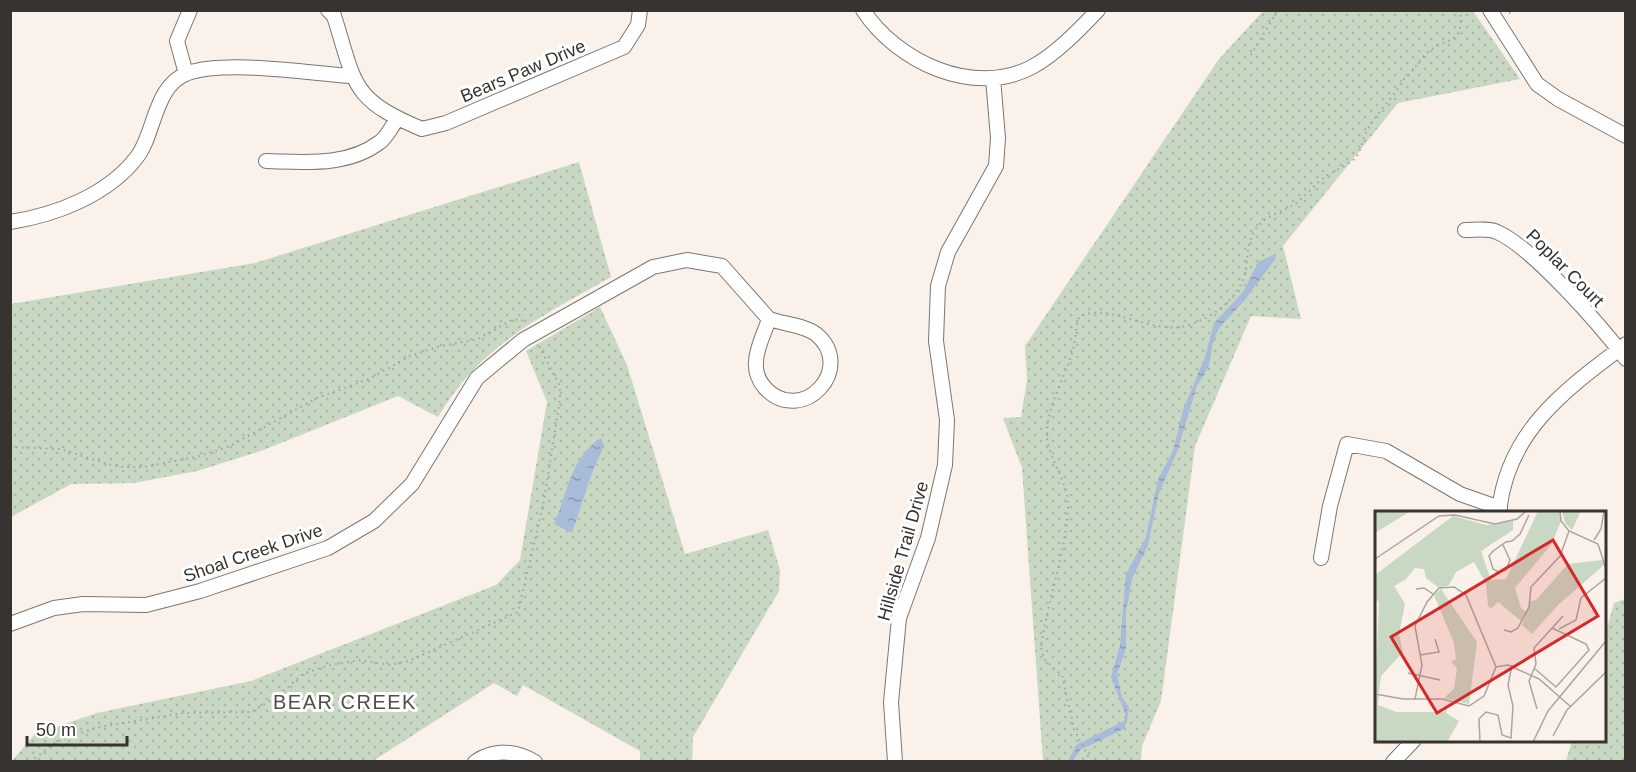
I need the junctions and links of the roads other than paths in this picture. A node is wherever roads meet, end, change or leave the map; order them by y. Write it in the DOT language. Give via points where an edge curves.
graph roads {
  1 [pos="189,10"];
  2 [pos="328,10"];
  3 [pos="640,10"];
  4 [pos="1098,10"];
  5 [pos="1490,10"];
  6 [pos="869,13"];
  7 [pos="186,74"];
  8 [pos="351,76"];
  9 [pos="993,78"];
  10 [pos="397,119"];
  11 [pos="1626,136"];
  12 [pos="266,160"];
  13 [pos="10,222"];
  14 [pos="1465,230"];
  15 [pos="769,319"];
  16 [pos="1623,351"];
  17 [pos="1499,510"];
  18 [pos="1321,558"];
  19 [pos="10,624"];
  20 [pos="1413,742"];
  21 [pos="475,762"];
  22 [pos="535,762"];
  23 [pos="895,762"];
  24 [pos="1393,762"];
  1 -- 7 [label="street" via="177,41"];
  2 -- 8 [label="street" via="334,16"];
  3 -- 10 [label="street, Bears Paw Drive" via="638,25 624,46 600,57 446,123 422,129"];
  4 -- 9 [label="street" via="1031,68"];
  5 -- 11 [label="street" via="1537,84"];
  6 -- 9 [label="street" via="889,41 922,63 953,75"];
  7 -- 8 [label="street" via="264,68"];
  7 -- 13 [label="street" via="155,110 138,156 118,177 49,214"];
  8 -- 10 [label="street, Bears Paw Drive" via="375,106"];
  9 -- 23 [label="street, Hillside Trail Drive" via="996,166 948,252 939,286 936,341 948,420 945,465 928,538 899,618 891,702"];
  10 -- 12 [label="street" via="382,141 357,155 319,163"];
  14 -- 16 [label="street, Poplar Court" via="1495,231 1517,243"];
  15 -- 15 [label="street" via="755,364 762,384 783,399 808,398 819,390 829,374 829,354 824,342 803,327"];
  15 -- 19 [label="street, Shoal Creek Drive" via="722,266 687,260 653,267 533,334 477,378 411,484 374,521 328,548 146,605 82,604 54,608"];
  16 -- 17 [label="street" via="1557,398 1536,422 1510,468"];
  17 -- 18 [label="street" via="1460,495 1386,451 1347,444"];
  20 -- 24 [label="street"];
  21 -- 22 [label="street" via="485,755 507,751"];
}
